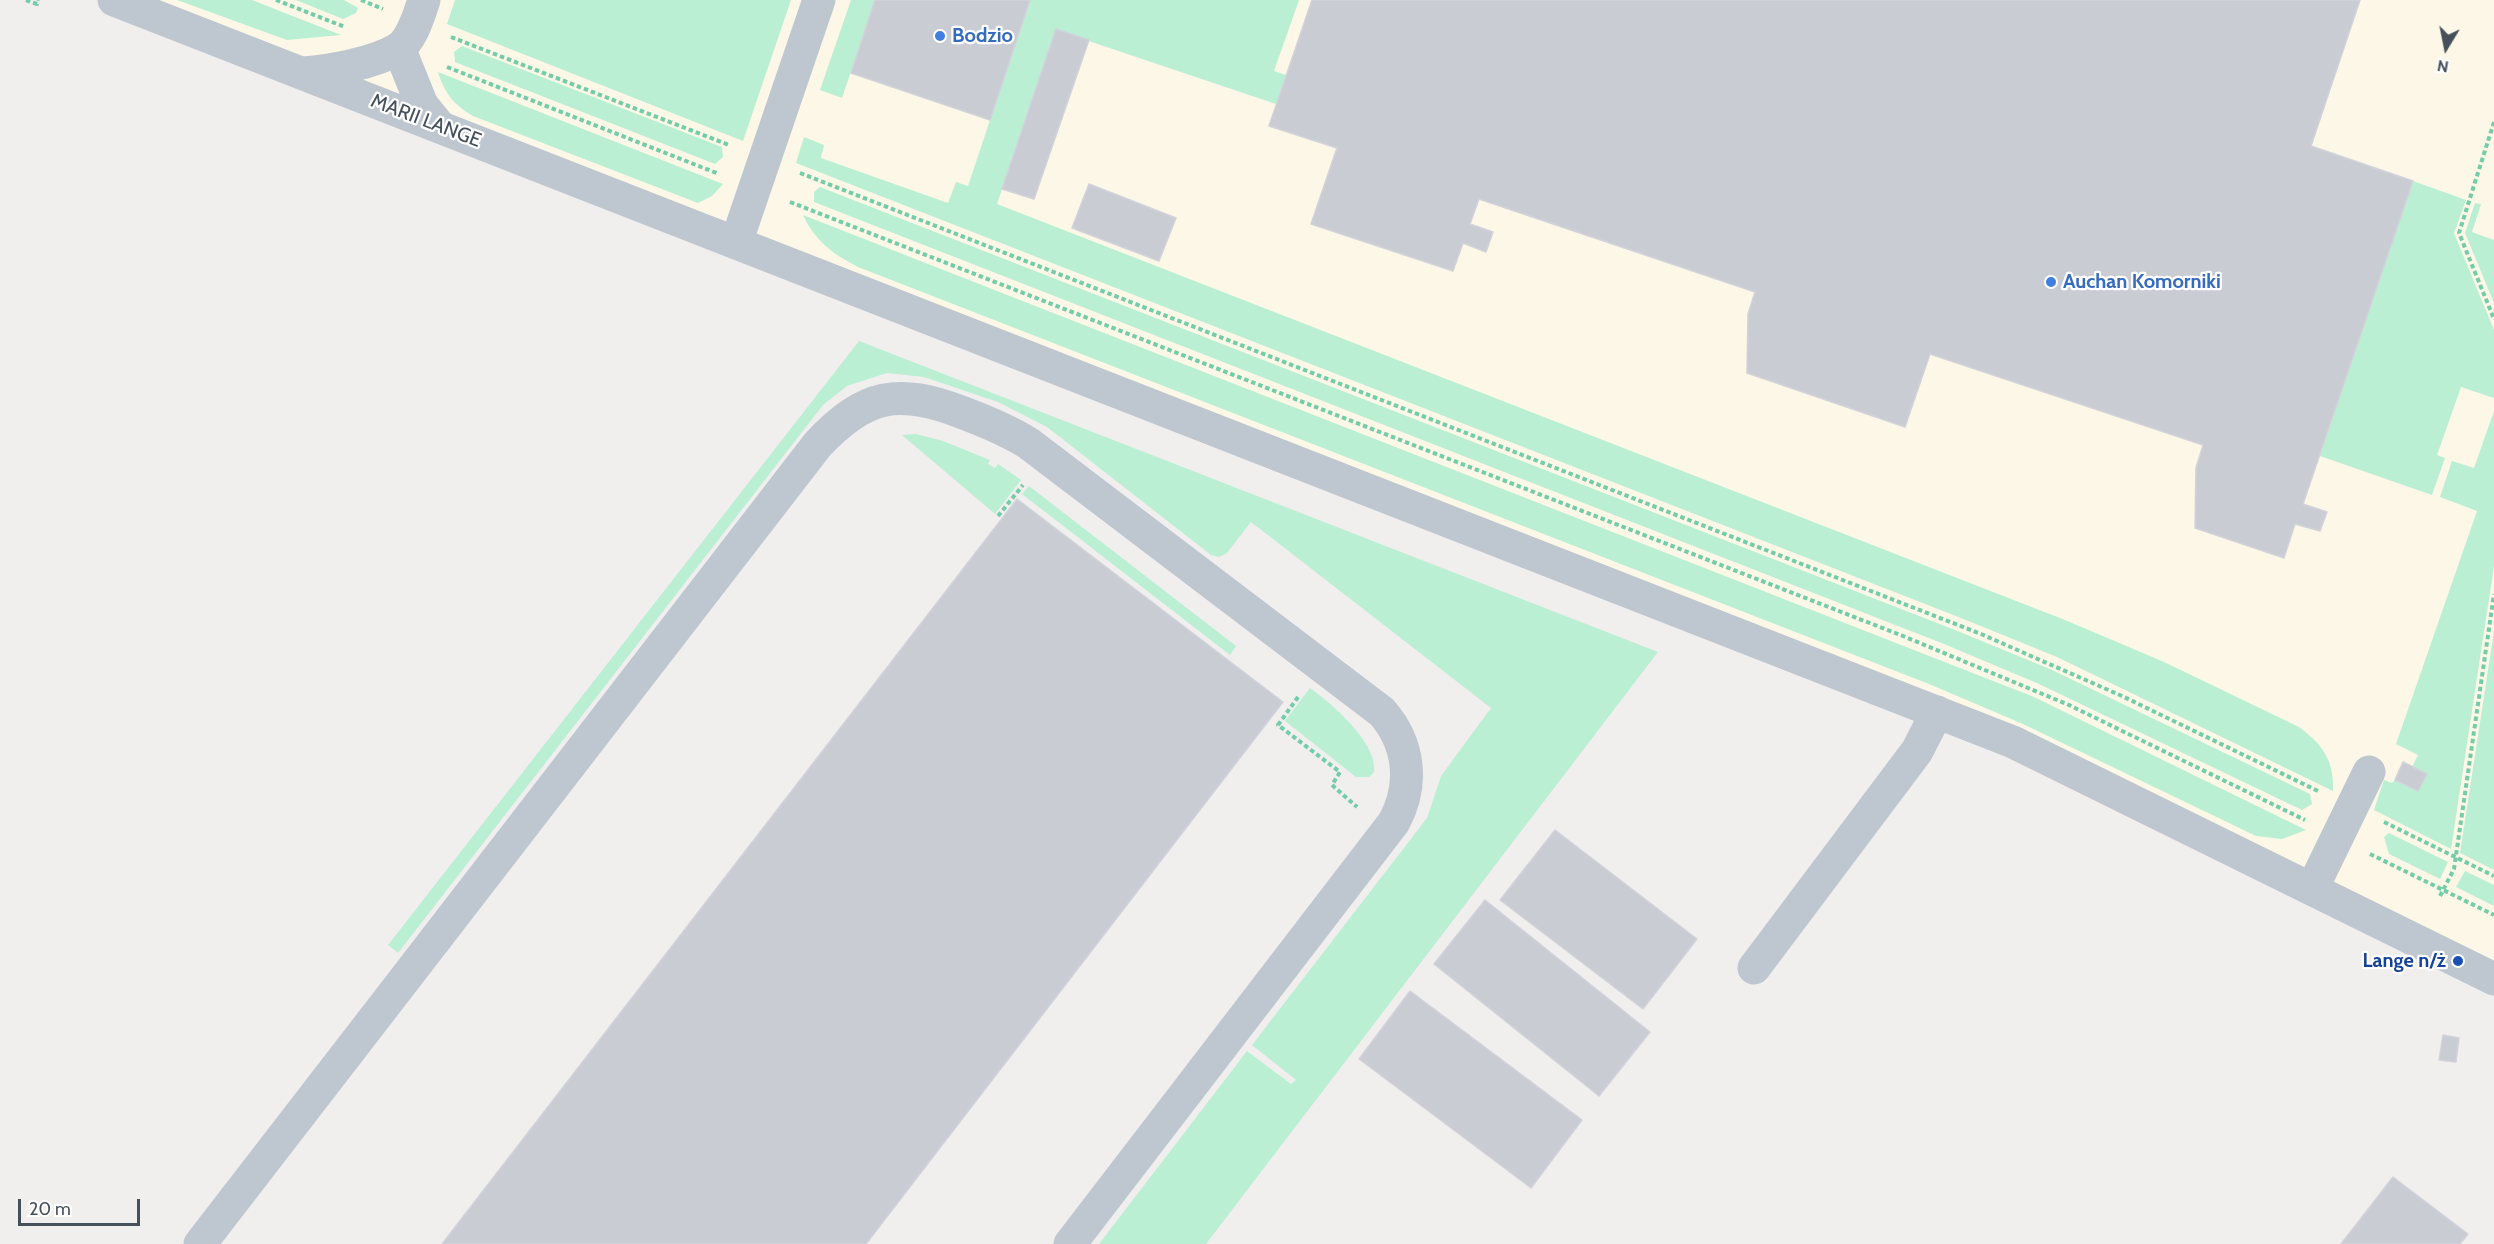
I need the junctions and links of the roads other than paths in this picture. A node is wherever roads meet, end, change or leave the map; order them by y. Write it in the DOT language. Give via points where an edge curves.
graph roads {
  1 [pos="114,0"];
  2 [pos="819,0"];
  3 [pos="413,24"];
  4 [pos="301,73"];
  5 [pos="438,126"];
  6 [pos="736,243"];
  7 [pos="1937,712"];
  8 [pos="2369,772"];
  9 [pos="2312,889"];
  10 [pos="1754,968"];
  11 [pos="2494,979"];
  12 [pos="200,1244"];
  13 [pos="1070,1244"];
  1 -- 4 [label="street, MARII LANGE"];
  2 -- 6 [label="street"];
  3 -- 4 [label="street" via="340,69"];
  3 -- 5 [label="street" via="422,105"];
  4 -- 5 [label="street, MARII LANGE"];
  5 -- 6 [label="street, MARII LANGE"];
  6 -- 7 [label="street, MARII LANGE"];
  7 -- 9 [label="street, MARII LANGE" via="2013,742"];
  7 -- 10 [label="street" via="1917,751"];
  8 -- 9 [label="street"];
  9 -- 11 [label="street, MARII LANGE"];
  12 -- 13 [label="street" via="818,444 849,415 871,404 913,397 980,419 1028,443 1382,712 1393,724 1404,751 1407,786 1394,822"];
}
